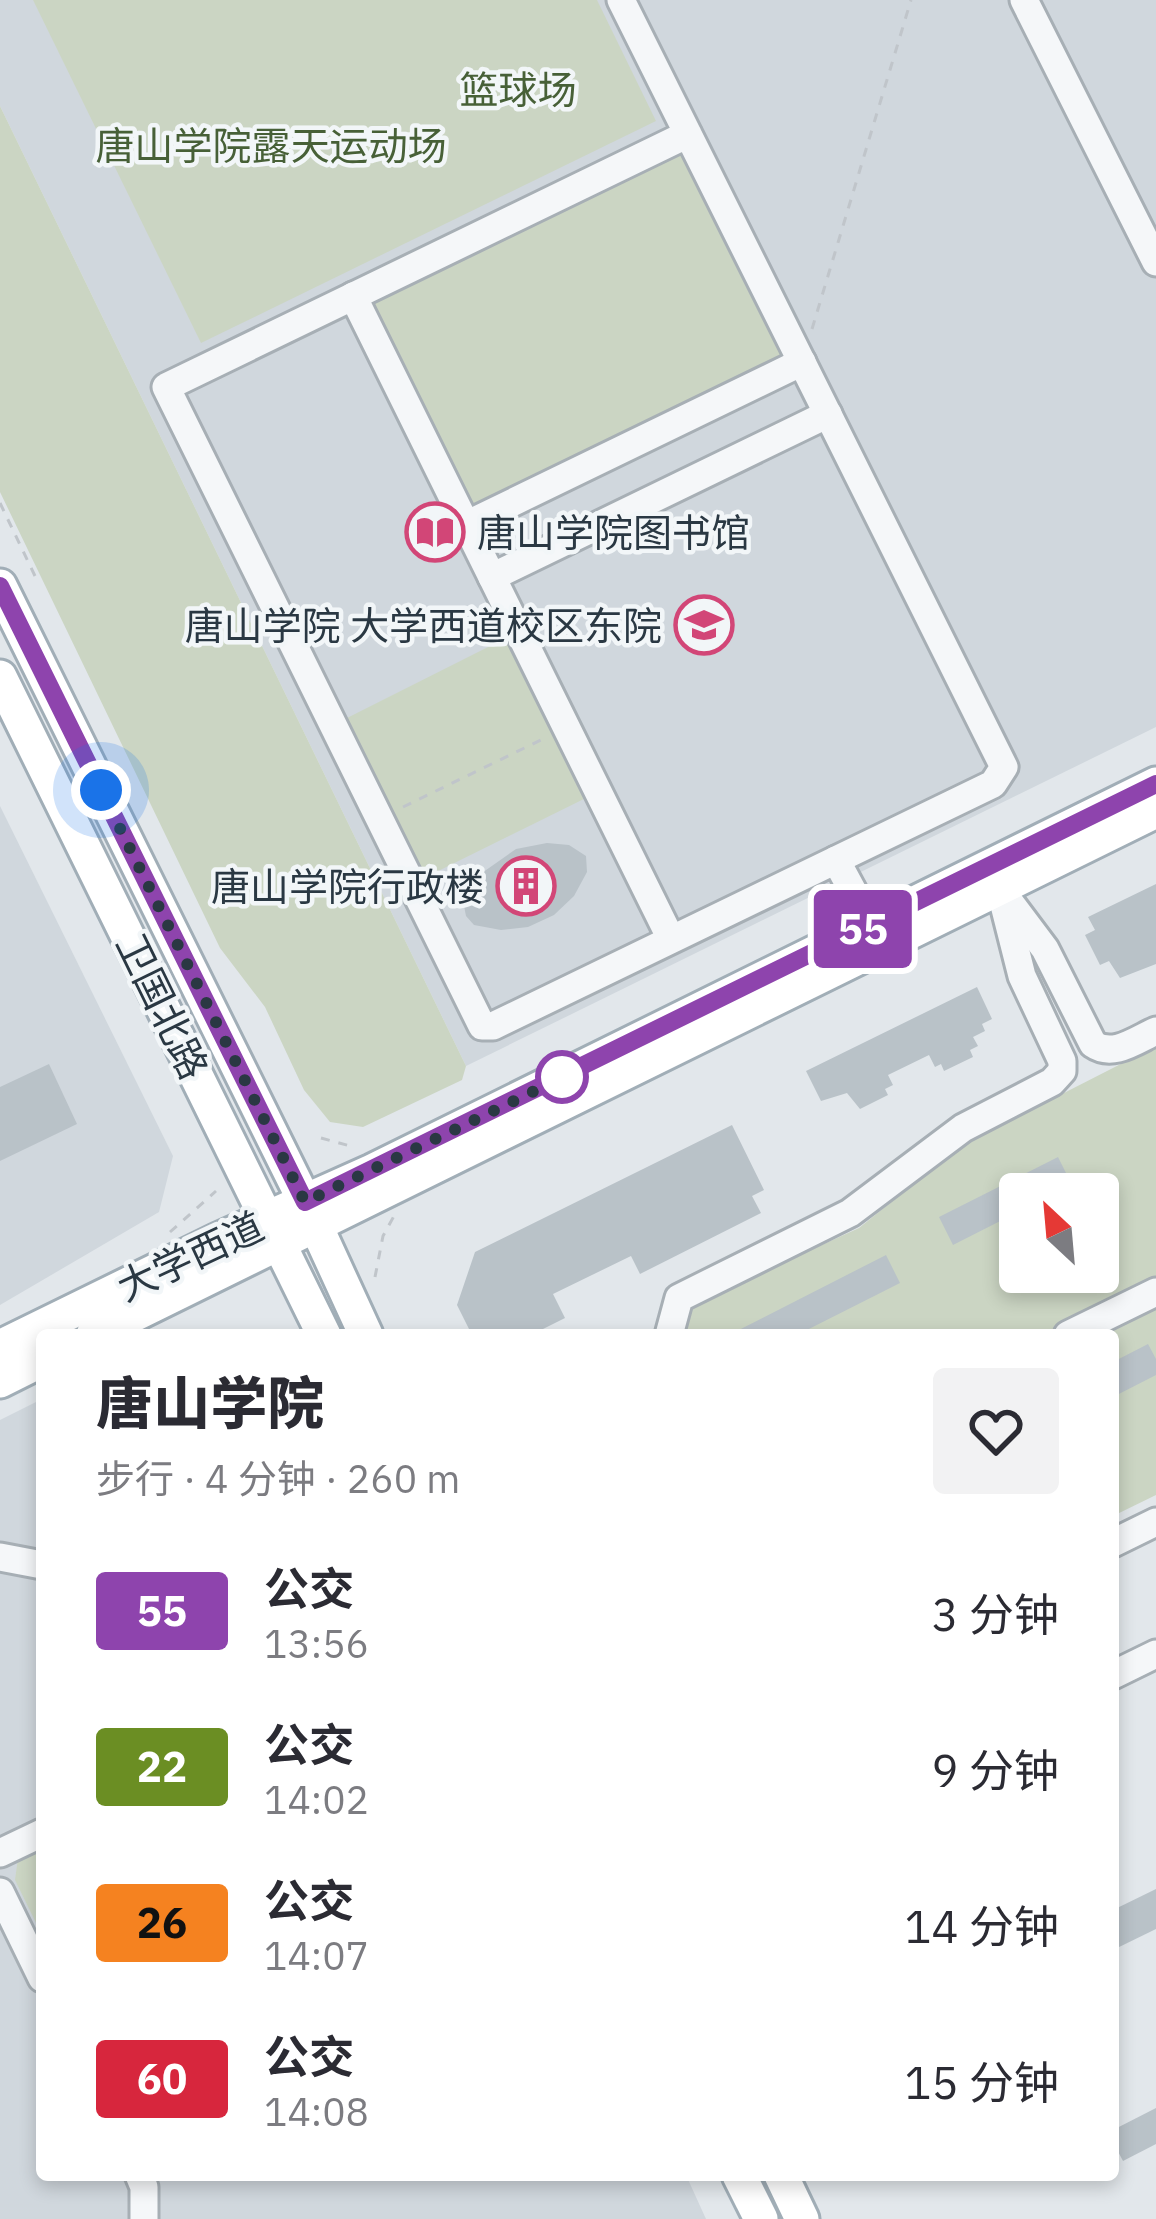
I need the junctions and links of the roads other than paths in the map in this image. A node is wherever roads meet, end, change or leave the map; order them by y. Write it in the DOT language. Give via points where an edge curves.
graph roads {
  1 [pos="621,0"];
  2 [pos="1024,0"];
  3 [pos="688,134"];
  4 [pos="1156,262"];
  5 [pos="353,296"];
  6 [pos="804,354"];
  7 [pos="828,414"];
  8 [pos="466,525"];
  9 [pos="492,577"];
  10 [pos="0,586"];
  11 [pos="0,677"];
  12 [pos="9,720"];
  13 [pos="1156,784"];
  14 [pos="1156,811"];
  15 [pos="836,860"];
  16 [pos="1000,889"];
  17 [pos="871,925"];
  18 [pos="671,939"];
  19 [pos="1156,1031"];
  20 [pos="310,1215"];
  21 [pos="275,1232"];
  22 [pos="1156,1292"];
  23 [pos="43,1329"];
  24 [pos="104,1329"];
  25 [pos="321,1329"];
  26 [pos="363,1329"];
  27 [pos="671,1329"];
  28 [pos="1080,1329"];
  29 [pos="36,1332"];
  30 [pos="0,1347"];
  31 [pos="36,1363"];
  32 [pos="0,1381"];
  33 [pos="1156,1522"];
  34 [pos="1119,1540"];
  35 [pos="0,1557"];
  36 [pos="36,1564"];
  37 [pos="1156,1654"];
  38 [pos="1119,1672"];
  39 [pos="36,1835"];
  40 [pos="2,1849"];
  41 [pos="0,1892"];
  42 [pos="36,1966"];
  43 [pos="142,2181"];
  44 [pos="742,2181"];
  45 [pos="784,2181"];
  46 [pos="144,2219"];
  47 [pos="761,2219"];
  48 [pos="802,2219"];
  1 -- 3 [label="street"];
  2 -- 4 [label="street"];
  3 -- 5 [label="street"];
  3 -- 6 [label="street"];
  5 -- 8 [label="street"];
  5 -- 18 [label="street" via="166,387 482,1026"];
  6 -- 7 [label="street"];
  6 -- 8 [label="street"];
  7 -- 9 [label="street"];
  7 -- 15 [label="street" via="1004,767 993,784"];
  8 -- 9 [label="street"];
  9 -- 18 [label="street"];
  10 -- 20 [label="main road, 卫国北路"];
  11 -- 12 [label="main road, 卫国北路"];
  12 -- 21 [label="main road, 卫国北路"];
  13 -- 17 [label="main road, 大学西道"];
  14 -- 16 [label="main road, 大学西道"];
  15 -- 17 [label="street"];
  15 -- 18 [label="street"];
  16 -- 19 [label="street" via="1046,949 1094,1044 1118,1049"];
  16 -- 20 [label="main road, 大学西道"];
  16 -- 27 [label="street" via="1022,976 1061,1071 963,1128 850,1213 679,1298"];
  17 -- 20 [label="main road, 大学西道"];
  20 -- 21 [label="main road, 大学西道"];
  20 -- 26 [label="main road, 卫国北路"];
  21 -- 23 [label="main road, 大学西道"];
  21 -- 24 [label="main road, 大学西道"];
  21 -- 25 [label="main road, 卫国北路"];
  22 -- 28 [label="street"];
  29 -- 30 [label="main road, 大学西道"];
  31 -- 32 [label="main road"];
  33 -- 34 [label="street"];
  35 -- 36 [label="street"];
  37 -- 38 [label="street"];
  39 -- 40 [label="street"];
  41 -- 42 [label="street"];
  43 -- 46 [label="street"];
  44 -- 47 [label="main road"];
  45 -- 48 [label="main road"];
}
